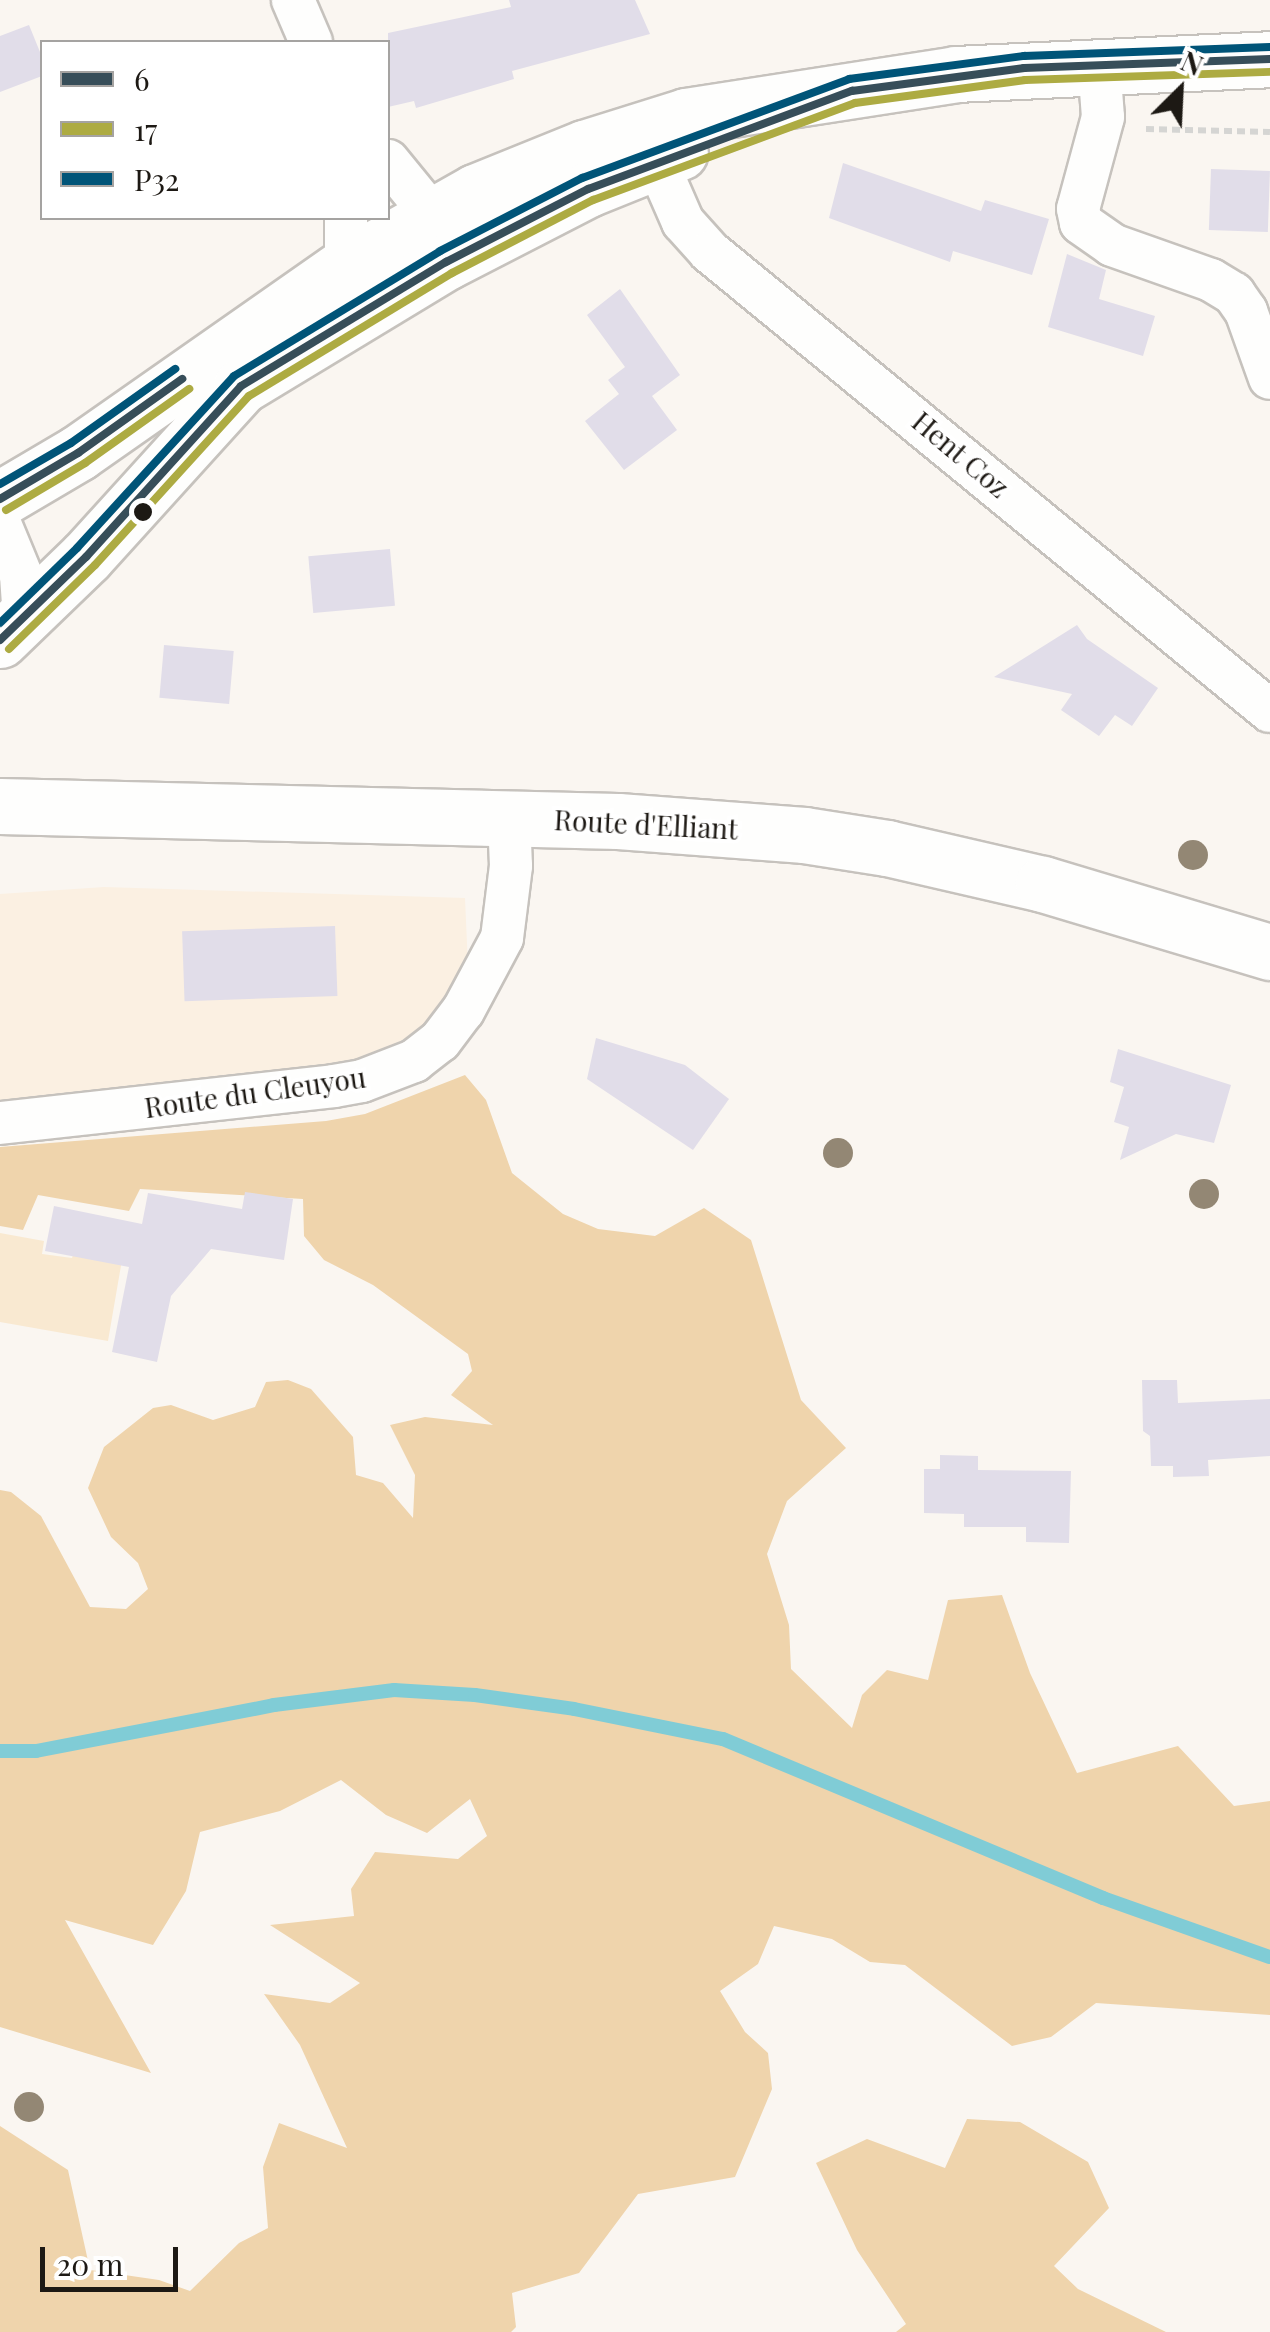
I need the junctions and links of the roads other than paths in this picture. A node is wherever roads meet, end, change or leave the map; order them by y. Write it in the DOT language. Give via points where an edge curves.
graph roads {
  1 [pos="292,0"];
  2 [pos="310,40"];
  3 [pos="1270,59"];
  4 [pos="1099,64"];
  5 [pos="650,146"];
  6 [pos="390,163"];
  7 [pos="433,216"];
  8 [pos="346,242"];
  9 [pos="1270,378"];
  10 [pos="241,386"];
  11 [pos="0,500"];
  12 [pos="0,524"];
  13 [pos="12,629"];
  14 [pos="1270,710"];
  15 [pos="2,805"];
  16 [pos="510,818"];
  17 [pos="1270,952"];
  18 [pos="0,1123"];
  1 -- 2 [label="street"];
  3 -- 4 [label="main road"];
  4 -- 5 [label="main road" via="956,74 762,102 686,116"];
  4 -- 9 [label="street" via="1100,127 1078,210 1081,223 1112,245 1234,294"];
  5 -- 7 [label="main road" via="523,171"];
  5 -- 10 [label="main road" via="588,189 446,262"];
  5 -- 14 [label="street, Hent Coz" via="683,222 710,252"];
  6 -- 7 [label="street"];
  7 -- 8 [label="main road"];
  7 -- 10 [label="street" via="440,231 432,244 318,319"];
  8 -- 11 [label="main road" via="78,453"];
  10 -- 13 [label="main road"];
  12 -- 13 [label="street" via="21,576"];
  15 -- 16 [label="main road, Route d'Elliant"];
  16 -- 17 [label="main road, Route d'Elliant" via="720,826 887,848 1097,898"];
  16 -- 18 [label="street, Route du Cleuyou" via="502,938 462,1011 440,1041 414,1060 334,1086"];
}
